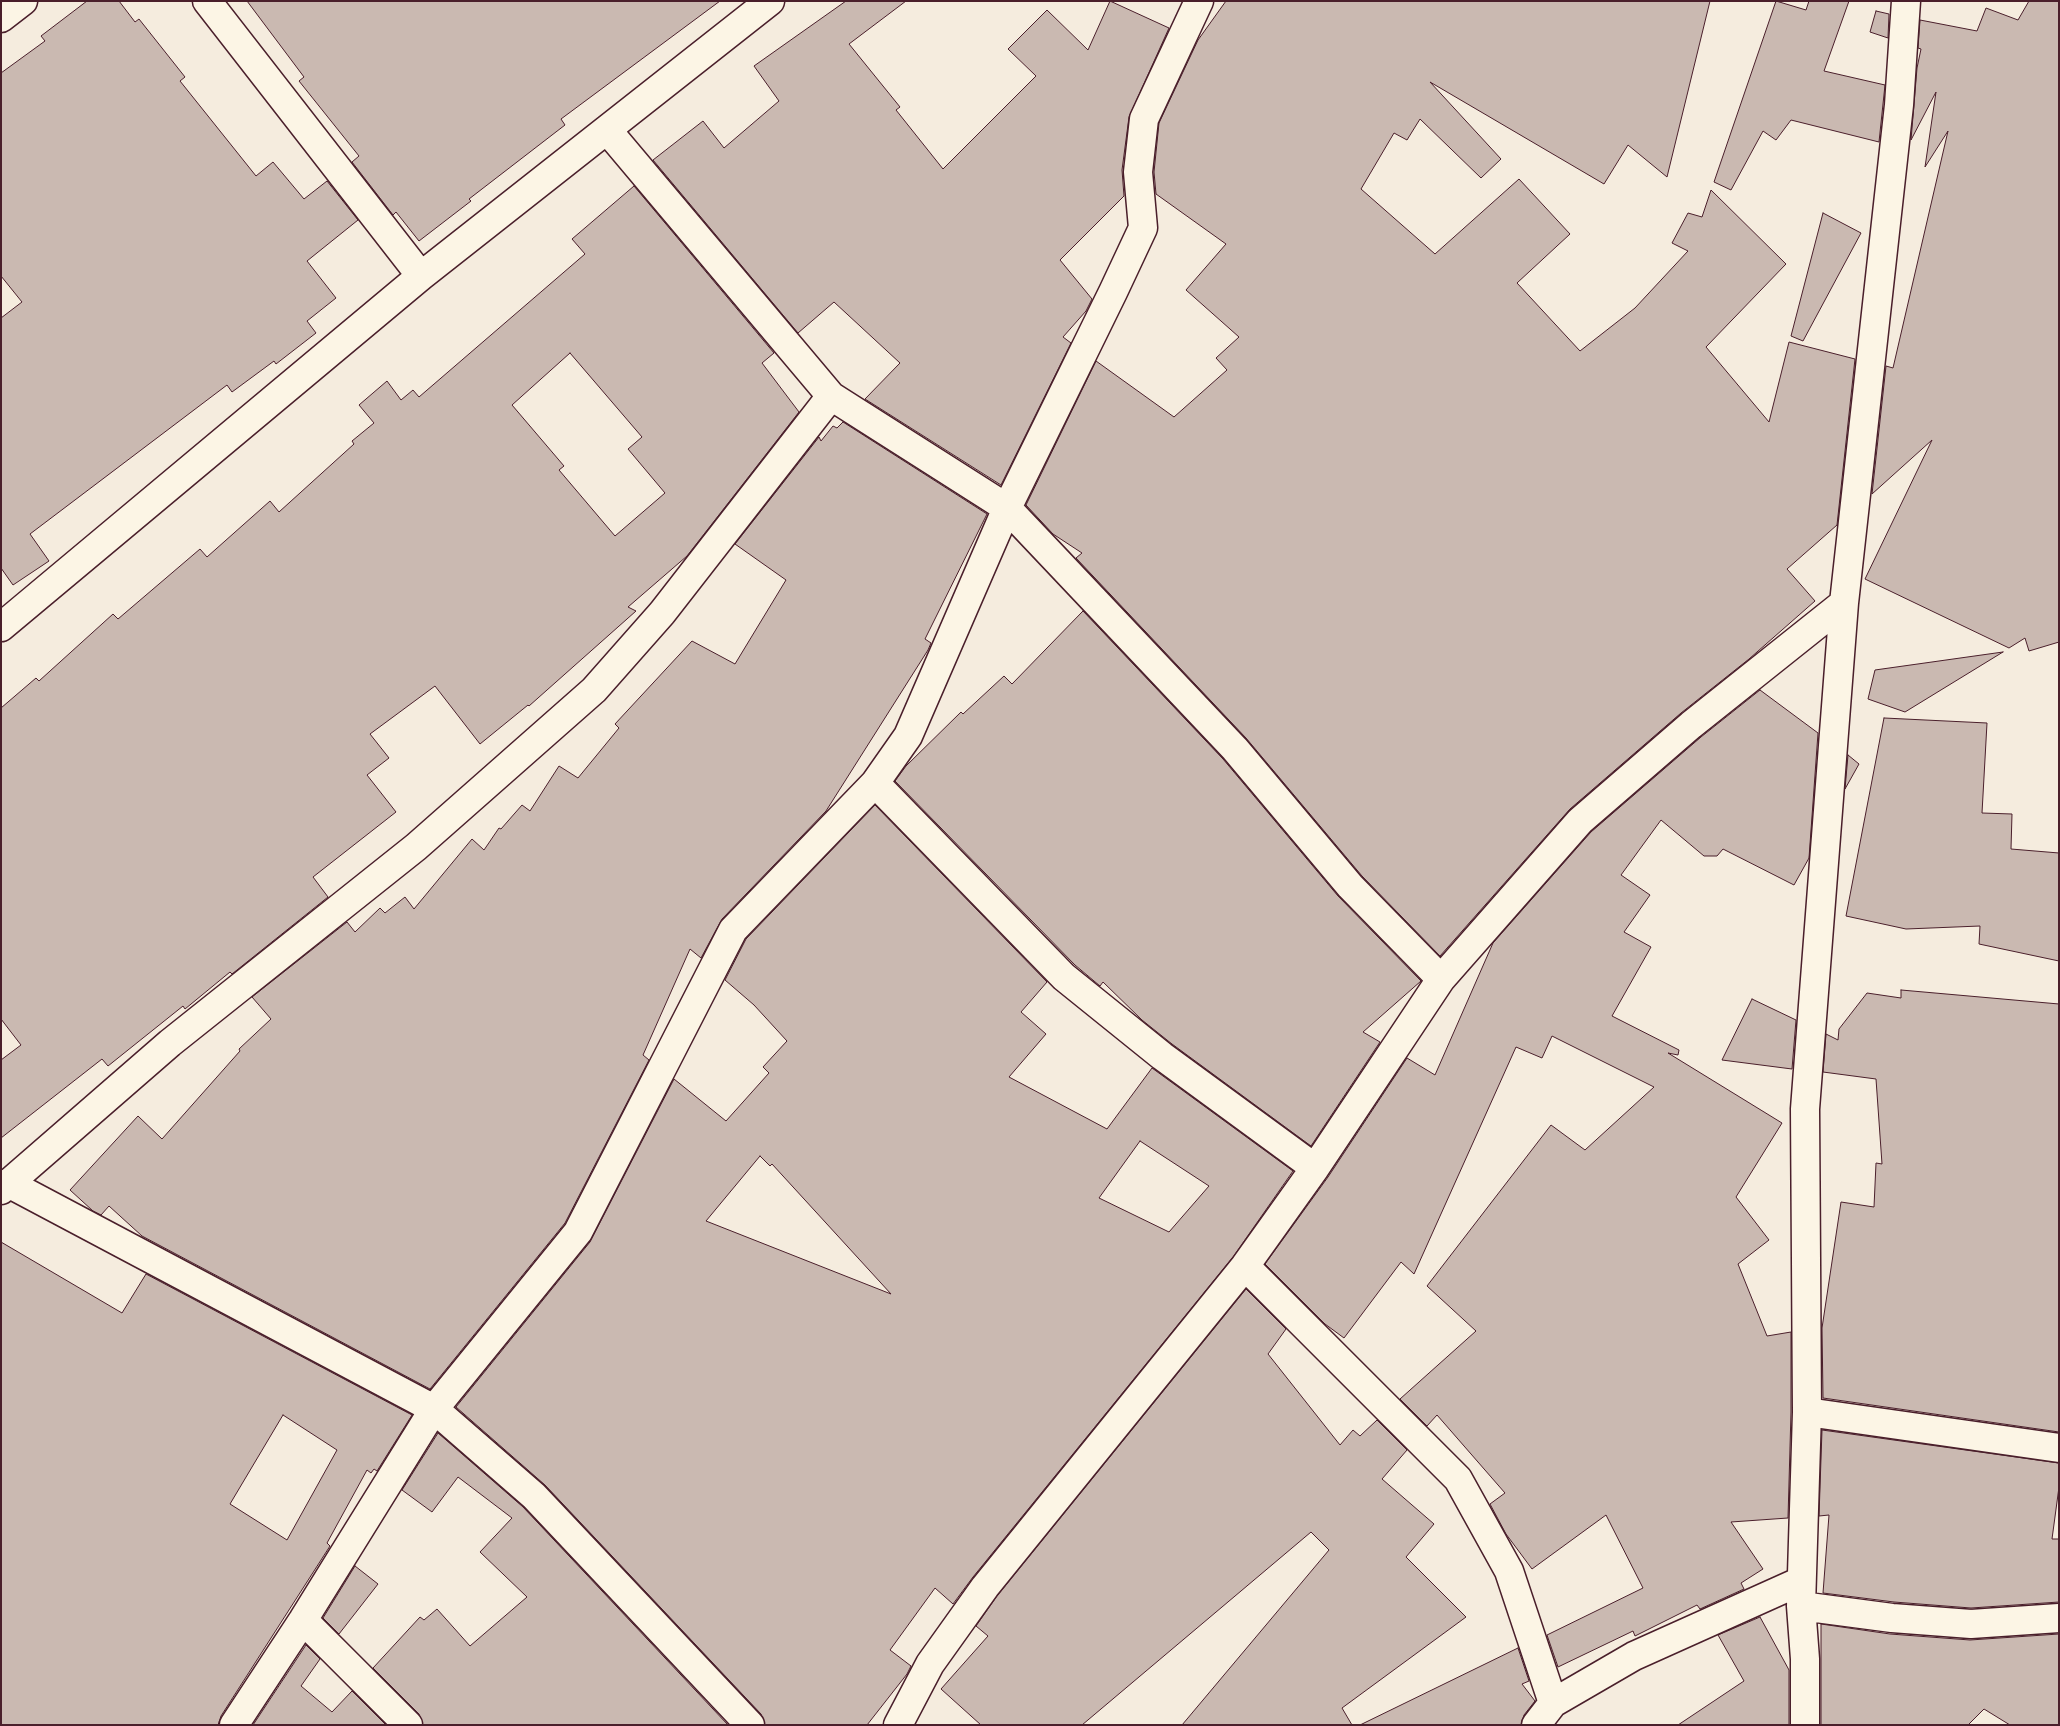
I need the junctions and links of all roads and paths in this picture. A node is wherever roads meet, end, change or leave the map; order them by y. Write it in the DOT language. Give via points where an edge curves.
graph roads {
  1 [pos="22,1"];
  2 [pos="207,1"];
  3 [pos="770,1"];
  4 [pos="1199,1"];
  5 [pos="1906,1"];
  6 [pos="1,18"];
  7 [pos="608,131"];
  8 [pos="421,276"];
  9 [pos="831,396"];
  10 [pos="1007,508"];
  11 [pos="1844,603"];
  12 [pos="1,626"];
  13 [pos="875,783"];
  14 [pos="1442,979"];
  15 [pos="1315,1168"];
  16 [pos="5,1187"];
  17 [pos="1245,1266"];
  18 [pos="434,1409"];
  19 [pos="1806,1412"];
  20 [pos="2059,1448"];
  21 [pos="1801,1594"];
  22 [pos="2059,1618"];
  23 [pos="302,1620"];
  24 [pos="1554,1703"];
  25 [pos="234,1725"];
  26 [pos="408,1725"];
  27 [pos="750,1725"];
  28 [pos="898,1725"];
  29 [pos="1536,1725"];
  30 [pos="1805,1725"];
  1 -- 6 [label="street"];
  2 -- 8 [label="street"];
  3 -- 7 [label="street"];
  4 -- 10 [label="street" via="1144,120 1138,172 1142,228"];
  5 -- 11 [label="street" via="1899,105"];
  7 -- 8 [label="street"];
  7 -- 9 [label="street"];
  8 -- 12 [label="street"];
  9 -- 10 [label="street"];
  9 -- 16 [label="street" via="662,613 594,690 416,847 170,1043"];
  10 -- 13 [label="street" via="908,736"];
  10 -- 14 [label="street" via="1236,749 1350,886"];
  11 -- 14 [label="street" via="1691,725 1580,822"];
  11 -- 19 [label="street" via="1806,1109"];
  13 -- 15 [label="street" via="1064,977 1162,1056"];
  13 -- 18 [label="street" via="733,930 578,1232"];
  14 -- 15 [label="street"];
  15 -- 17 [label="street"];
  16 -- 18 [label="street"];
  17 -- 24 [label="street" via="1458,1479 1508,1571"];
  17 -- 28 [label="street" via="985,1587 930,1664"];
  18 -- 23 [label="street"];
  18 -- 27 [label="street" via="534,1496"];
  19 -- 20 [label="street"];
  19 -- 21 [label="street"];
  21 -- 22 [label="street" via="1892,1618 1971,1624"];
  21 -- 24 [label="street" via="1634,1656"];
  21 -- 30 [label="street"];
  23 -- 25 [label="street"];
  23 -- 26 [label="street"];
  24 -- 29 [label="street"];
}
